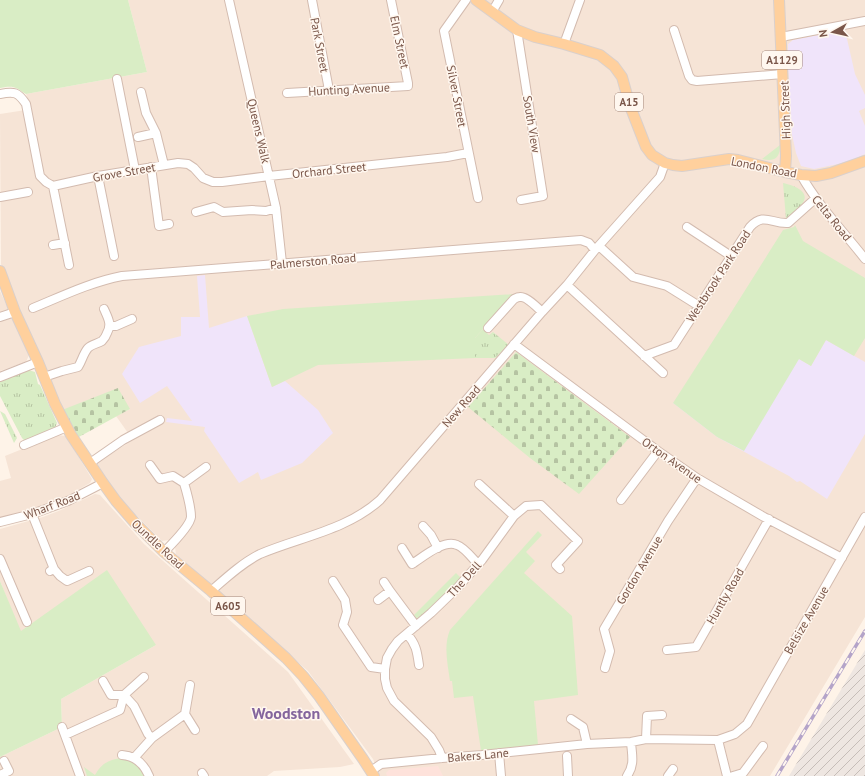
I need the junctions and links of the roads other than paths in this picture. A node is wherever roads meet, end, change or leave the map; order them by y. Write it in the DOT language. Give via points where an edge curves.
graph roads {
  1 [pos="229,0"];
  2 [pos="312,0"];
  3 [pos="391,0"];
  4 [pos="466,0"];
  5 [pos="476,0"];
  6 [pos="499,0"];
  7 [pos="580,0"];
  8 [pos="779,0"];
  9 [pos="492,12"];
  10 [pos="865,21"];
  11 [pos="517,30"];
  12 [pos="674,30"];
  13 [pos="781,37"];
  14 [pos="564,44"];
  15 [pos="783,74"];
  16 [pos="117,79"];
  17 [pos="408,83"];
  18 [pos="329,90"];
  19 [pos="141,92"];
  20 [pos="287,93"];
  21 [pos="0,94"];
  22 [pos="156,133"];
  23 [pos="138,137"];
  24 [pos="468,153"];
  25 [pos="865,161"];
  26 [pos="665,163"];
  27 [pos="164,165"];
  28 [pos="150,167"];
  29 [pos="194,168"];
  30 [pos="135,170"];
  31 [pos="785,172"];
  32 [pos="801,175"];
  33 [pos="98,176"];
  34 [pos="269,176"];
  35 [pos="53,186"];
  36 [pos="28,192"];
  37 [pos="0,197"];
  38 [pos="478,198"];
  39 [pos="816,198"];
  40 [pos="521,200"];
  41 [pos="276,208"];
  42 [pos="196,212"];
  43 [pos="169,224"];
  44 [pos="687,227"];
  45 [pos="65,243"];
  46 [pos="53,245"];
  47 [pos="597,248"];
  48 [pos="114,256"];
  49 [pos="731,256"];
  50 [pos="865,259"];
  51 [pos="282,263"];
  52 [pos="68,264"];
  53 [pos="0,271"];
  54 [pos="567,285"];
  55 [pos="699,306"];
  56 [pos="33,308"];
  57 [pos="104,309"];
  58 [pos="15,312"];
  59 [pos="542,312"];
  60 [pos="0,316"];
  61 [pos="132,319"];
  62 [pos="110,326"];
  63 [pos="488,328"];
  64 [pos="514,344"];
  65 [pos="644,356"];
  66 [pos="38,362"];
  67 [pos="663,373"];
  68 [pos="0,377"];
  69 [pos="44,378"];
  70 [pos="160,420"];
  71 [pos="68,427"];
  72 [pos="24,445"];
  73 [pos="658,451"];
  74 [pos="90,463"];
  75 [pos="150,465"];
  76 [pos="206,467"];
  77 [pos="697,478"];
  78 [pos="102,483"];
  79 [pos="184,483"];
  80 [pos="479,484"];
  81 [pos="621,500"];
  82 [pos="32,514"];
  83 [pos="514,516"];
  84 [pos="865,517"];
  85 [pos="769,520"];
  86 [pos="0,522"];
  87 [pos="423,526"];
  88 [pos="402,548"];
  89 [pos="438,548"];
  90 [pos="164,552"];
  91 [pos="842,558"];
  92 [pos="0,559"];
  93 [pos="478,564"];
  94 [pos="560,568"];
  95 [pos="89,571"];
  96 [pos="333,581"];
  97 [pos="384,582"];
  98 [pos="211,591"];
  99 [pos="390,591"];
  100 [pos="378,600"];
  101 [pos="26,622"];
  102 [pos="416,626"];
  103 [pos="407,634"];
  104 [pos="667,650"];
  105 [pos="419,665"];
  106 [pos="605,668"];
  107 [pos="385,669"];
  108 [pos="144,677"];
  109 [pos="103,681"];
  110 [pos="190,685"];
  111 [pos="124,695"];
  112 [pos="185,714"];
  113 [pos="662,715"];
  114 [pos="571,719"];
  115 [pos="747,724"];
  116 [pos="62,727"];
  117 [pos="196,730"];
  118 [pos="66,735"];
  119 [pos="152,738"];
  120 [pos="646,739"];
  121 [pos="718,740"];
  122 [pos="631,742"];
  123 [pos="587,744"];
  124 [pos="763,746"];
  125 [pos="499,753"];
  126 [pos="122,755"];
  127 [pos="567,756"];
  128 [pos="134,758"];
  129 [pos="442,758"];
  130 [pos="4,761"];
  131 [pos="372,774"];
  132 [pos="0,776"];
  133 [pos="80,776"];
  134 [pos="149,776"];
  135 [pos="501,776"];
  136 [pos="568,776"];
  137 [pos="627,776"];
  138 [pos="727,776"];
  139 [pos="733,776"];
  1 -- 34 [label="street, Queens Walk"];
  2 -- 18 [label="street, Park Street"];
  3 -- 17 [label="street, Elm Street"];
  4 -- 24 [label="street, Silver Street" via="444,31"];
  5 -- 9 [label="main road, London Road / A15"];
  6 -- 9 [label="street"];
  7 -- 14 [label="street"];
  8 -- 13 [label="main road, High Street / A1129"];
  9 -- 11 [label="main road, London Road / A15"];
  10 -- 13 [label="street"];
  11 -- 14 [label="main road, London Road / A15"];
  11 -- 40 [label="street, South View" via="543,196"];
  12 -- 15 [label="street" via="692,80"];
  13 -- 15 [label="main road, High Street / A1129"];
  14 -- 26 [label="main road, London Road / A15" via="600,55 614,66 622,77 646,147 652,155"];
  15 -- 31 [label="main road, High Street / A1129"];
  16 -- 30 [label="street"];
  17 -- 18 [label="street, Hunting Avenue" via="408,86"];
  18 -- 20 [label="street, Hunting Avenue"];
  19 -- 22 [label="street" via="146,113"];
  21 -- 35 [label="street" via="11,92 22,96 26,104 40,176"];
  22 -- 23 [label="street"];
  22 -- 27 [label="street"];
  24 -- 34 [label="street, Orchard Street" via="447,158"];
  24 -- 38 [label="street, Silver Street"];
  25 -- 32 [label="main road, London Road / A15" via="823,175"];
  26 -- 31 [label="main road, London Road / A15" via="682,166 729,159"];
  26 -- 47 [label="street, New Road" via="660,177"];
  27 -- 28 [label="street, Grove Street"];
  27 -- 29 [label="street, Grove Street" via="178,163 188,164"];
  28 -- 30 [label="street, Grove Street"];
  28 -- 43 [label="street" via="160,230"];
  29 -- 34 [label="street, Orchard Street" via="203,178 213,182"];
  30 -- 33 [label="street, Grove Street"];
  31 -- 32 [label="main road, London Road / A15"];
  32 -- 39 [label="street, Celta Road"];
  33 -- 35 [label="street, Grove Street"];
  33 -- 48 [label="street"];
  34 -- 41 [label="street, Queens Walk"];
  35 -- 45 [label="street"];
  36 -- 37 [label="street"];
  39 -- 49 [label="street, Westbrook Park Road" via="788,223 766,220 755,222"];
  39 -- 50 [label="street, Celta Road"];
  41 -- 42 [label="street" via="266,211 223,212 214,207"];
  41 -- 51 [label="street, Queens Walk"];
  44 -- 49 [label="street"];
  45 -- 46 [label="street"];
  45 -- 52 [label="street"];
  47 -- 51 [label="street, Palmerston Road" via="581,240"];
  47 -- 54 [label="street, New Road"];
  47 -- 55 [label="street, Palmerston Road" via="633,277 667,286"];
  49 -- 55 [label="street, Westbrook Park Road"];
  51 -- 56 [label="street, Palmerston Road" via="122,276 70,292"];
  53 -- 58 [label="main road, Oundle Road / A605"];
  54 -- 59 [label="street, New Road"];
  54 -- 65 [label="street"];
  55 -- 65 [label="street, Westbrook Park Road" via="674,345"];
  57 -- 62 [label="street"];
  58 -- 60 [label="street"];
  58 -- 66 [label="main road, Oundle Road / A605"];
  59 -- 63 [label="street" via="520,296 514,299"];
  59 -- 64 [label="street, New Road"];
  61 -- 62 [label="street"];
  62 -- 69 [label="street" via="103,340 90,345 85,351 78,367"];
  64 -- 73 [label="street, Orton Avenue"];
  64 -- 98 [label="street, New Road" via="372,508 329,530 260,555 244,564"];
  65 -- 67 [label="street"];
  66 -- 68 [label="street"];
  66 -- 69 [label="main road, Oundle Road / A605"];
  69 -- 71 [label="main road, Oundle Road / A605"];
  70 -- 74 [label="street" via="123,440"];
  71 -- 72 [label="street"];
  71 -- 74 [label="main road, Oundle Road / A605"];
  73 -- 77 [label="street, Orton Avenue"];
  73 -- 81 [label="street"];
  74 -- 78 [label="main road, Oundle Road / A605"];
  75 -- 79 [label="street" via="160,479 173,476"];
  76 -- 79 [label="street"];
  77 -- 85 [label="street, Orton Avenue"];
  77 -- 106 [label="street, Gordon Avenue" via="604,628 610,651"];
  78 -- 82 [label="street, Wharf Road" via="68,501"];
  78 -- 90 [label="main road, Oundle Road / A605" via="135,523"];
  79 -- 90 [label="street" via="190,522"];
  80 -- 83 [label="street"];
  82 -- 86 [label="street, Wharf Road"];
  82 -- 95 [label="street" via="52,570 67,581"];
  83 -- 93 [label="street, The Dell"];
  83 -- 94 [label="street, The Dell" via="526,506 541,506 578,540 556,565"];
  84 -- 91 [label="street, Belsize Avenue"];
  85 -- 91 [label="street, Orton Avenue"];
  85 -- 104 [label="street, Huntly Road" via="696,647"];
  87 -- 89 [label="street"];
  88 -- 89 [label="street" via="412,564"];
  89 -- 93 [label="street" via="443,545 458,545"];
  90 -- 98 [label="main road, Oundle Road / A605"];
  91 -- 115 [label="street, Belsize Avenue"];
  92 -- 101 [label="street"];
  93 -- 102 [label="street, The Dell" via="458,587"];
  96 -- 107 [label="street" via="345,600 347,612 343,625 371,667"];
  97 -- 99 [label="street"];
  98 -- 131 [label="main road, Oundle Road / A605" via="286,658 302,676 319,696"];
  99 -- 100 [label="street"];
  99 -- 102 [label="street"];
  102 -- 103 [label="street, The Dell"];
  103 -- 105 [label="street" via="417,650"];
  103 -- 107 [label="street, The Dell" via="392,649"];
  107 -- 129 [label="street, The Dell" via="387,688 394,701 431,737"];
  108 -- 111 [label="street"];
  109 -- 111 [label="street" via="111,695"];
  110 -- 112 [label="street"];
  111 -- 118 [label="street" via="120,710"];
  111 -- 119 [label="street" via="134,706"];
  112 -- 117 [label="street"];
  112 -- 119 [label="street"];
  113 -- 120 [label="street" via="646,716"];
  114 -- 123 [label="street" via="583,727"];
  115 -- 121 [label="street, Bakers Lane" via="735,734"];
  116 -- 118 [label="street"];
  118 -- 133 [label="street"];
  119 -- 128 [label="street"];
  120 -- 121 [label="street, Bakers Lane"];
  120 -- 122 [label="street, Bakers Lane"];
  121 -- 138 [label="street"];
  122 -- 123 [label="street, Bakers Lane"];
  122 -- 137 [label="street" via="632,769"];
  123 -- 125 [label="street, Bakers Lane"];
  124 -- 139 [label="street" via="742,773"];
  125 -- 129 [label="street, Bakers Lane"];
  125 -- 135 [label="street"];
  126 -- 128 [label="street"];
  127 -- 136 [label="street"];
  128 -- 134 [label="street" via="141,762"];
  129 -- 131 [label="street, Bakers Lane" via="381,764"];
  130 -- 132 [label="street" via="8,771"];
}
